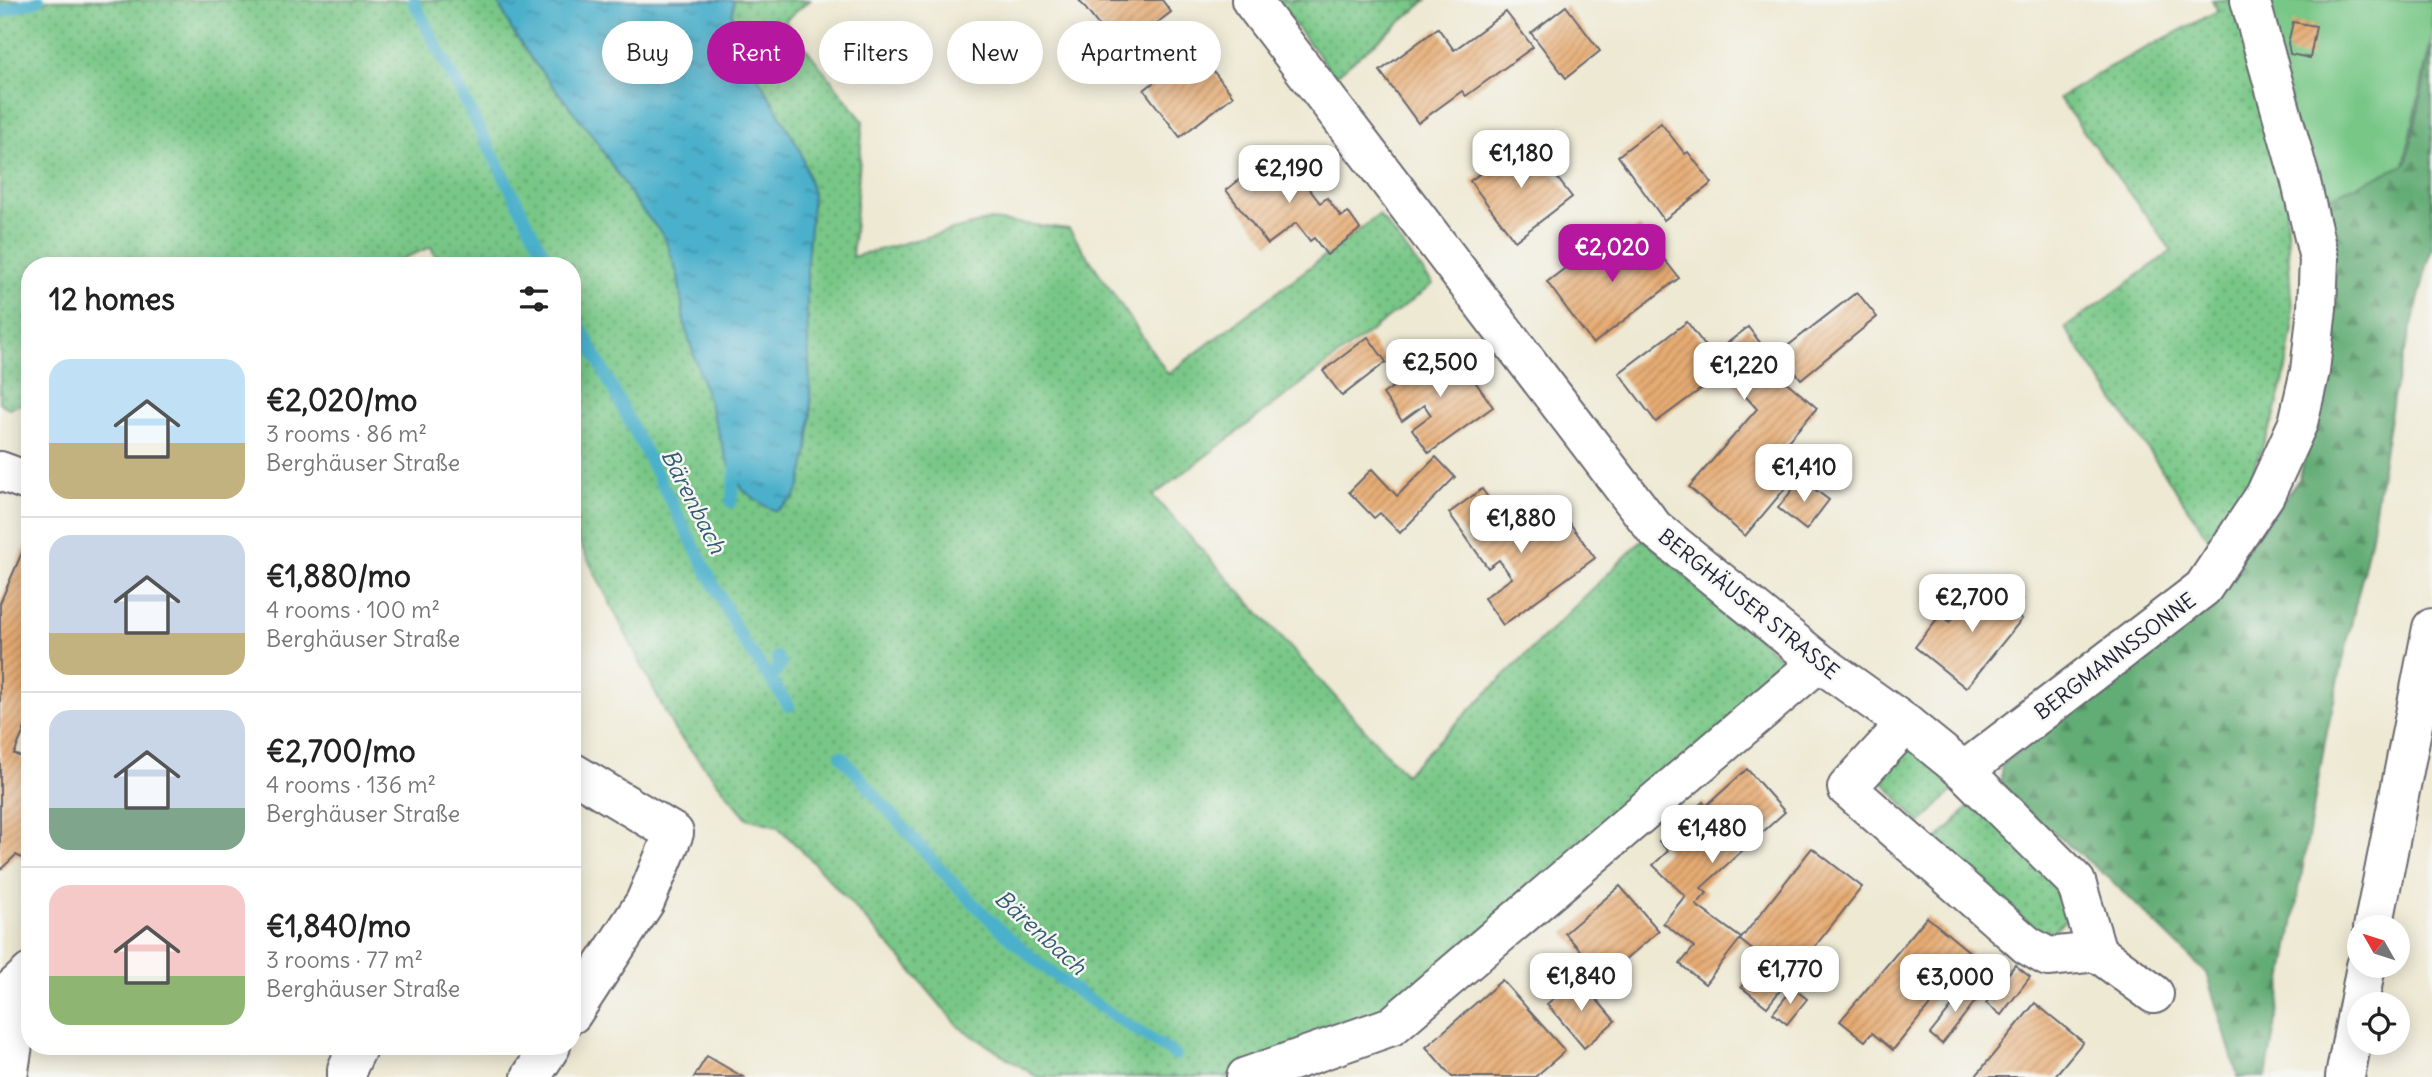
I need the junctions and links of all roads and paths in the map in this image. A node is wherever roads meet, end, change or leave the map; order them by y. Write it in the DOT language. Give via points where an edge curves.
graph roads {
  1 [pos="1251,0"];
  2 [pos="2250,0"];
  3 [pos="0,471"];
  4 [pos="21,479"];
  5 [pos="2432,628"];
  6 [pos="1819,662"];
  7 [pos="1906,724"];
  8 [pos="1964,771"];
  9 [pos="581,777"];
  10 [pos="2376,915"];
  11 [pos="2097,952"];
  12 [pos="2364,978"];
  13 [pos="21,982"];
  14 [pos="2154,994"];
  15 [pos="0,1000"];
  16 [pos="581,1000"];
  17 [pos="0,1008"];
  18 [pos="354,1055"];
  19 [pos="545,1055"];
  20 [pos="8,1077"];
  21 [pos="347,1077"];
  22 [pos="531,1077"];
  23 [pos="1246,1077"];
  24 [pos="2345,1077"];
  1 -- 6 [label="main road, BERGHÄUSER STRASSE" via="1654,528"];
  2 -- 8 [label="main road, BERGMANNSSONNE" via="2319,259 2310,371 2298,423 2265,495 2203,588"];
  3 -- 4 [label="main road"];
  5 -- 10 [label="main road"];
  6 -- 7 [label="main road, BERGHÄUSER STRASSE"];
  6 -- 23 [label="main road" via="1392,1026"];
  7 -- 8 [label="main road, BERGHÄUSER STRASSE"];
  7 -- 11 [label="main road" via="1847,788 2027,945 2048,957"];
  8 -- 11 [label="main road, BERGHÄUSER STRASSE" via="2076,882"];
  9 -- 16 [label="main road" via="674,833 645,902"];
  11 -- 14 [label="main road"];
  12 -- 24 [label="main road"];
  13 -- 15 [label="main road"];
  17 -- 20 [label="main road" via="14,1038"];
  18 -- 21 [label="main road"];
  19 -- 22 [label="main road"];
}
